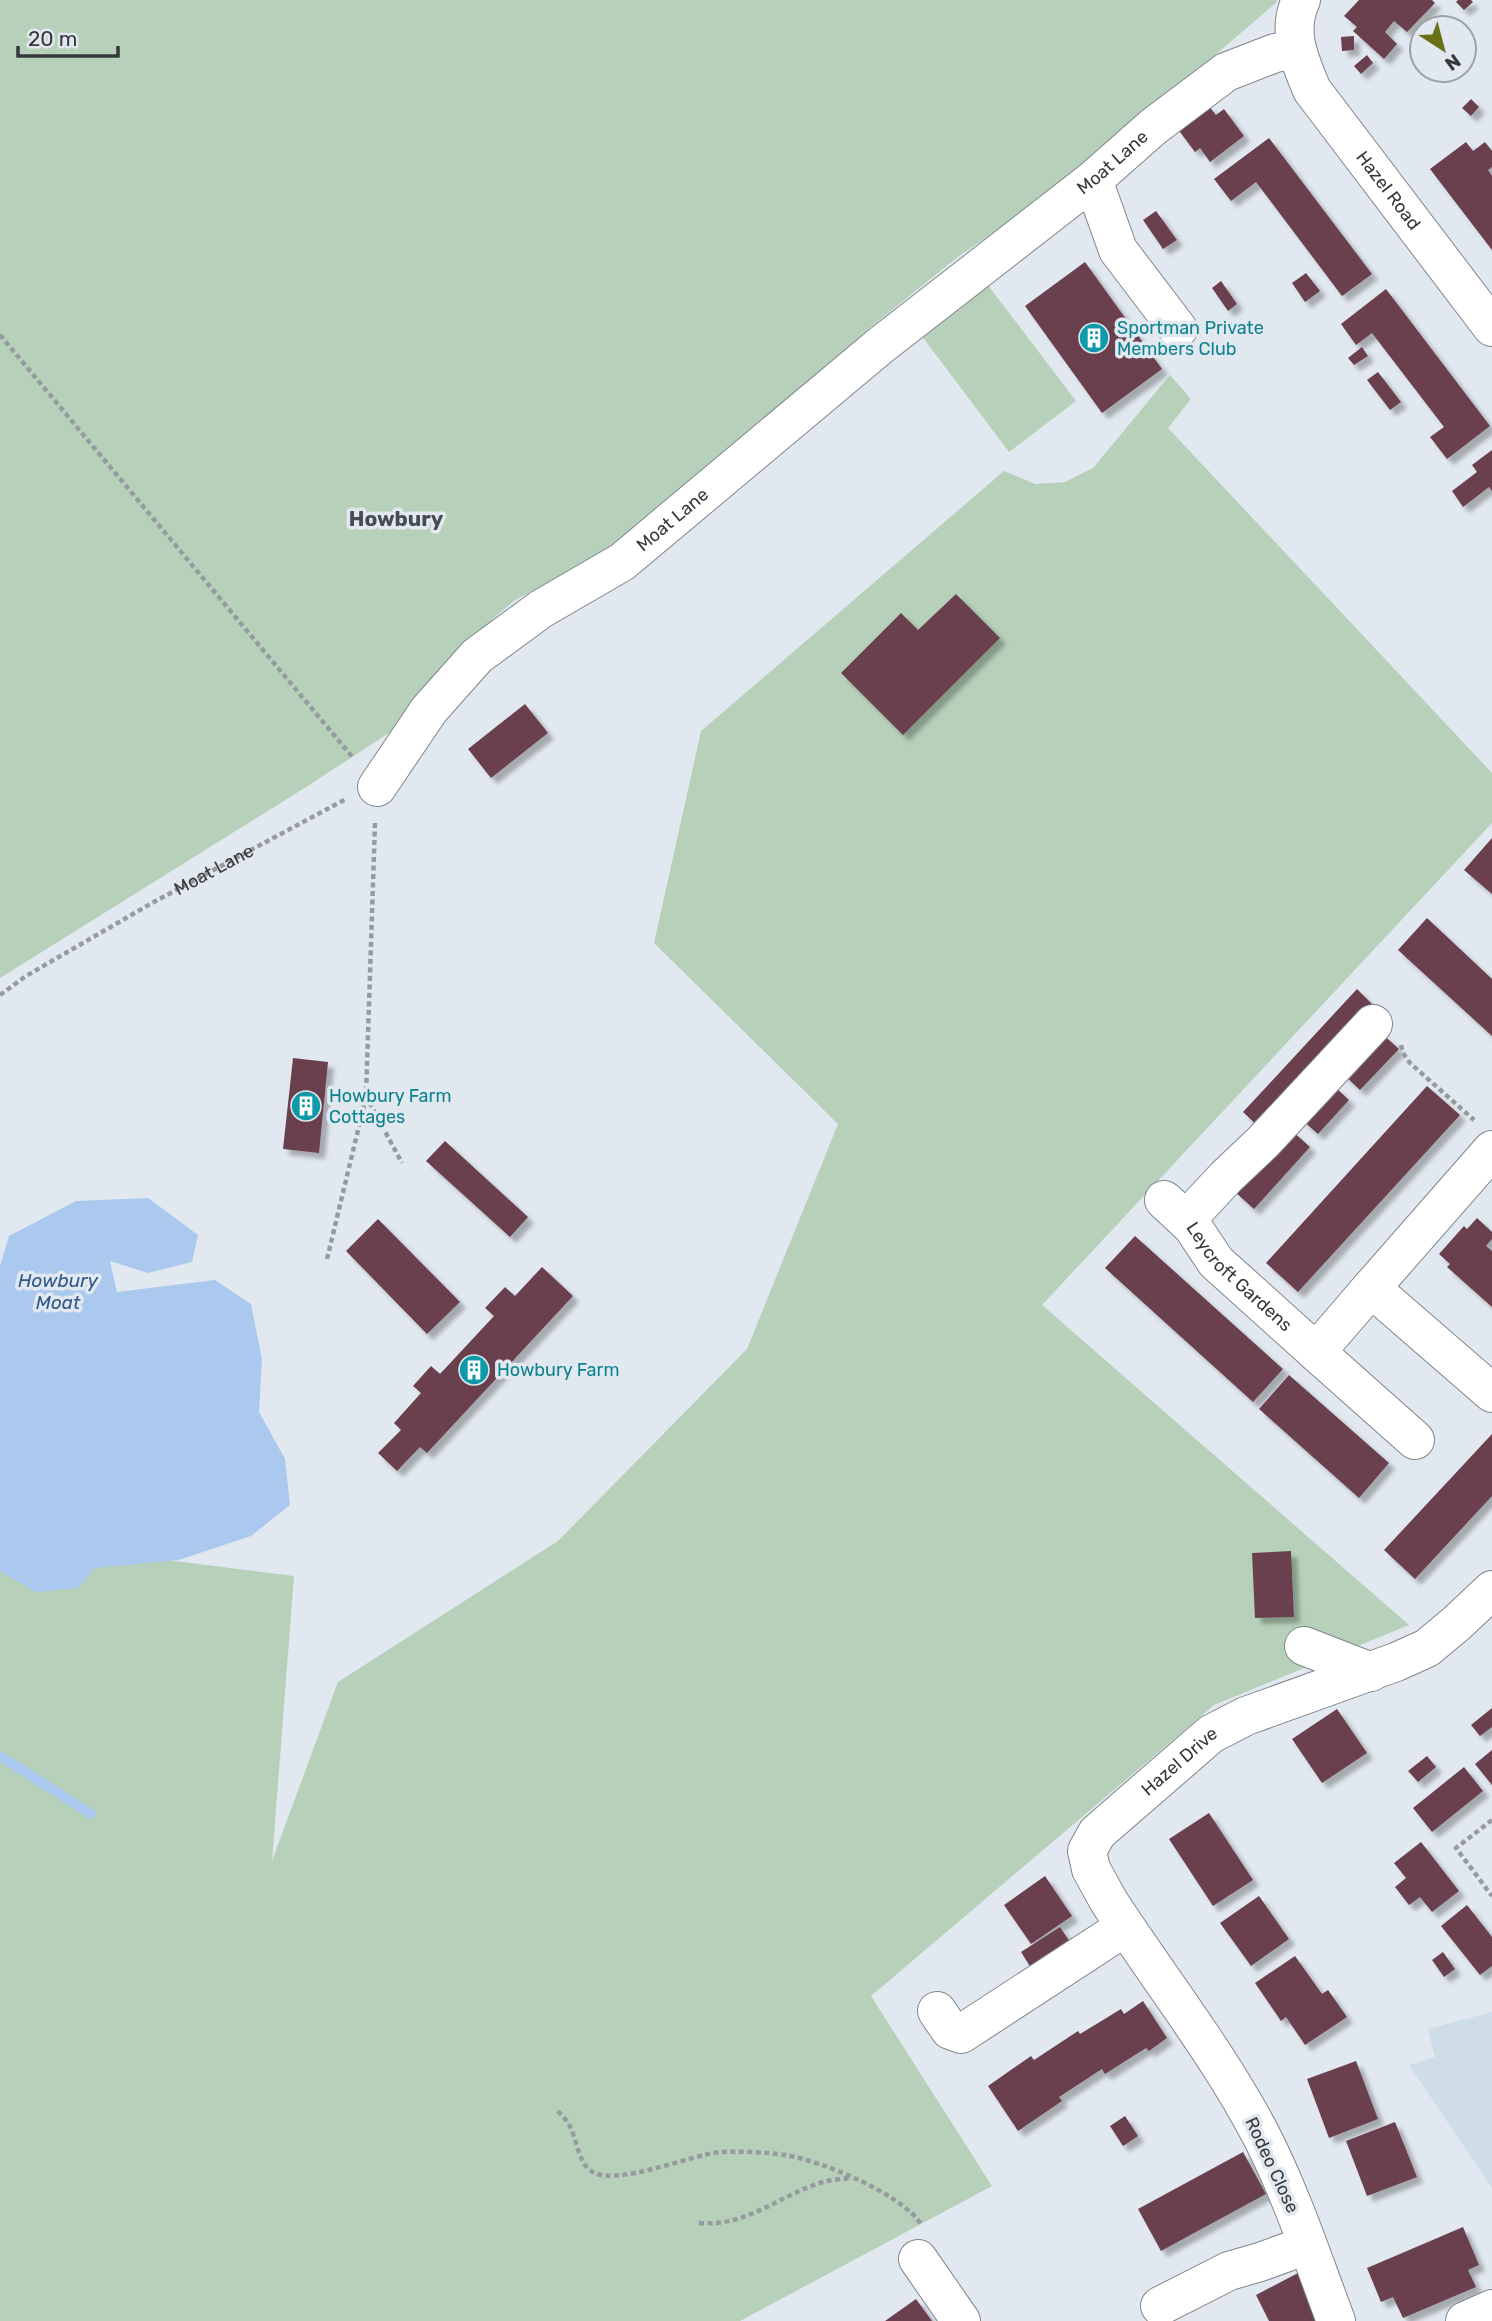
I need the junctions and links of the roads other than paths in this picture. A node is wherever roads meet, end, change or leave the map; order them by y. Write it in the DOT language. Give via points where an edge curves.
graph roads {
  1 [pos="1301,0"];
  2 [pos="1295,50"];
  3 [pos="1093,180"];
  4 [pos="1492,327"];
  5 [pos="1178,329"];
  6 [pos="377,787"];
  7 [pos="1386,1033"];
  8 [pos="1487,1138"];
  9 [pos="1371,1288"];
  10 [pos="1316,1352"];
  11 [pos="1492,1393"];
  12 [pos="1415,1440"];
  13 [pos="1492,1590"];
  14 [pos="1304,1646"];
  15 [pos="1371,1672"];
  16 [pos="1125,1927"];
  17 [pos="937,2011"];
  18 [pos="1234,2088"];
  19 [pos="920,2242"];
  20 [pos="1307,2245"];
  21 [pos="1160,2306"];
  22 [pos="1492,2309"];
  23 [pos="961,2321"];
  24 [pos="1336,2321"];
  25 [pos="1465,2321"];
  1 -- 2 [label="street"];
  2 -- 3 [label="street, Moat Lane" via="1227,72 1153,127"];
  2 -- 4 [label="street, Hazel Road" via="1312,90"];
  3 -- 5 [label="street" via="1118,250"];
  3 -- 6 [label="street, Moat Lane" via="881,345 622,562 541,609 477,656 429,710"];
  7 -- 10 [label="street, Leycroft Gardens" via="1226,1177 1175,1210 1196,1230 1216,1262"];
  8 -- 9 [label="street"];
  9 -- 10 [label="street"];
  9 -- 11 [label="street"];
  10 -- 12 [label="street, Leycroft Gardens"];
  13 -- 15 [label="street, Hazel Drive" via="1427,1648"];
  14 -- 15 [label="street"];
  15 -- 16 [label="street, Hazel Drive" via="1221,1728 1097,1833 1087,1851 1091,1869"];
  16 -- 17 [label="street" via="961,2034 950,2030"];
  16 -- 18 [label="street, Hazel Drive"];
  18 -- 20 [label="street, Rodeo Close" via="1275,2163"];
  19 -- 23 [label="street"];
  20 -- 21 [label="street" via="1229,2272"];
  20 -- 24 [label="street, Rodeo Close"];
  22 -- 25 [label="street"];
}
